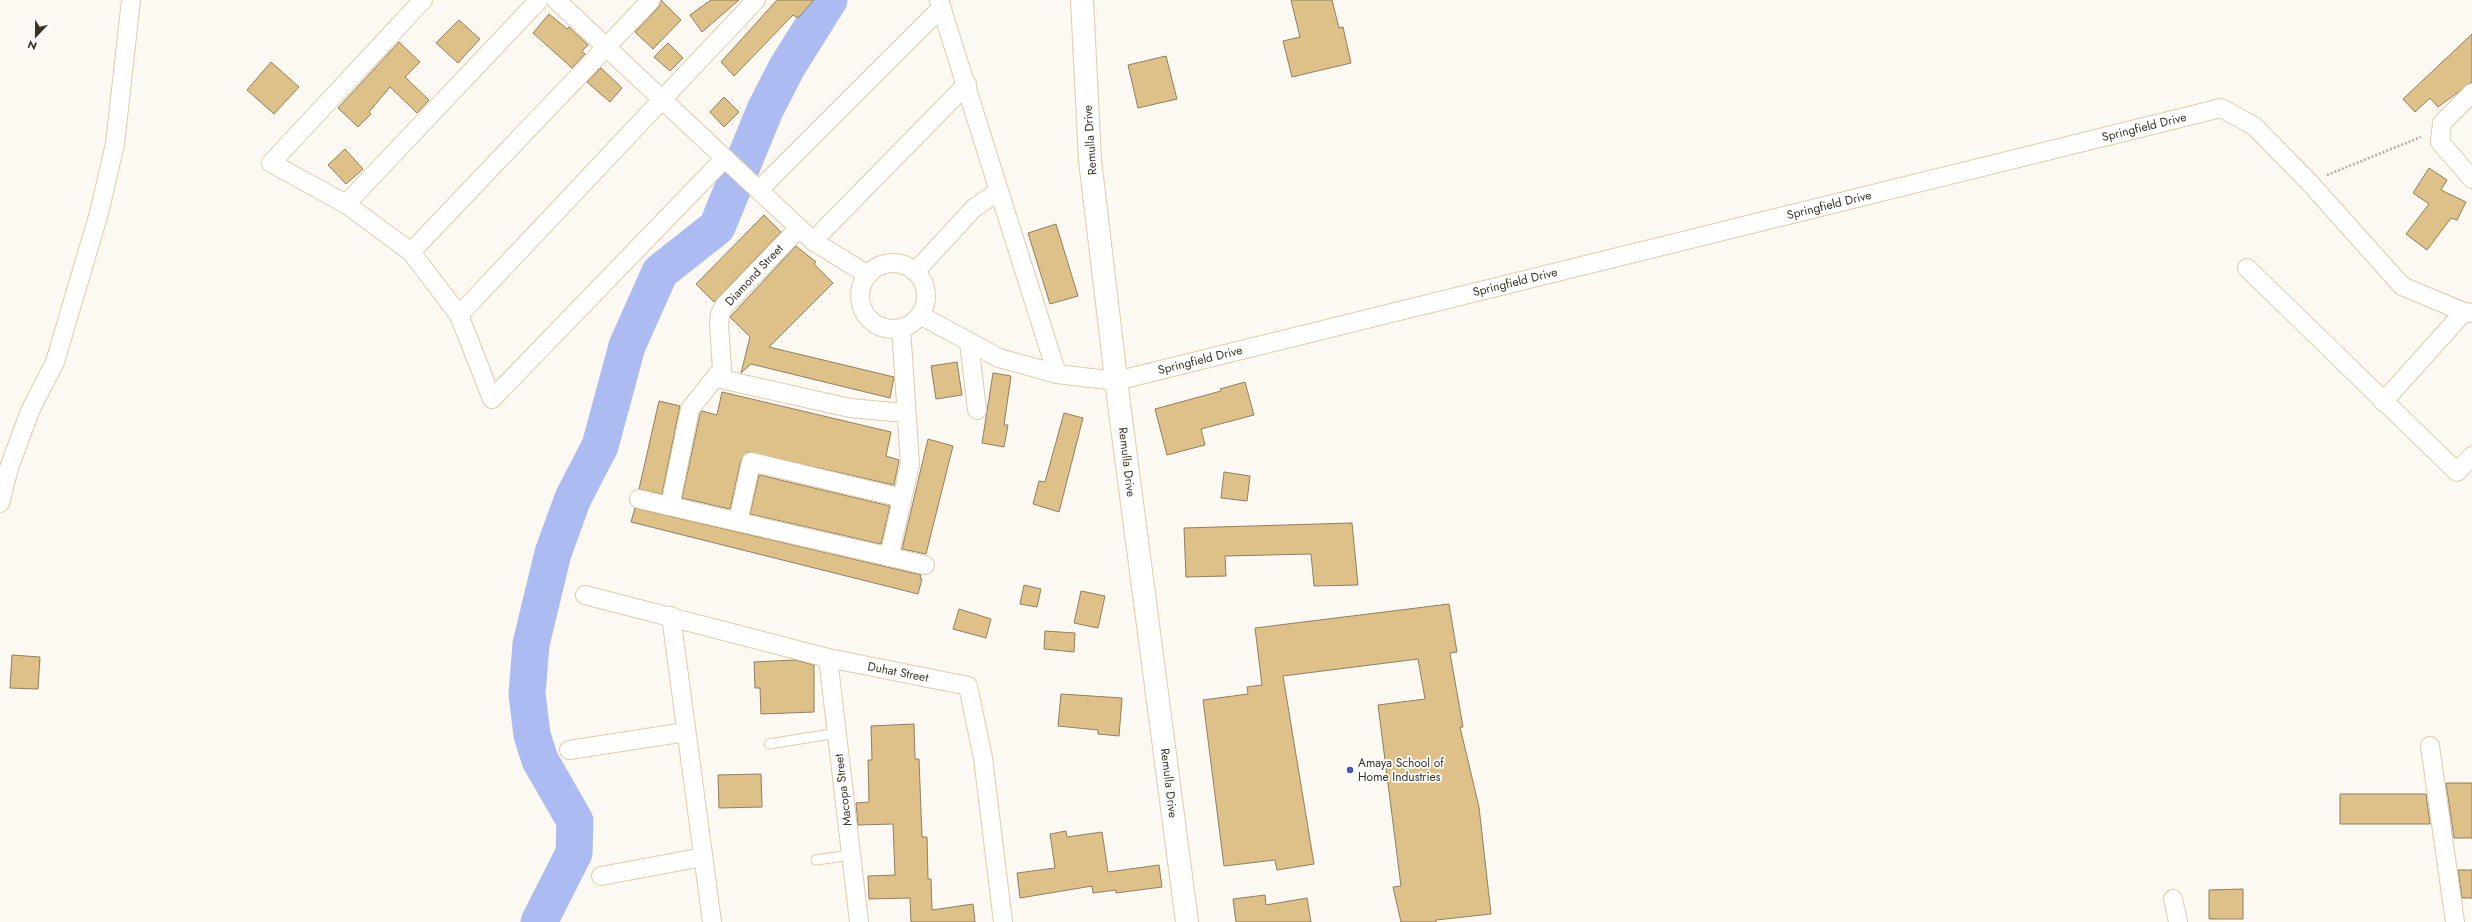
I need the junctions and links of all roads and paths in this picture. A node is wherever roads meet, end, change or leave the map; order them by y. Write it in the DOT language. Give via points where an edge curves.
graph roads {
  1 [pos="131,0"];
  2 [pos="423,0"];
  3 [pos="539,0"];
  4 [pos="556,0"];
  5 [pos="651,0"];
  6 [pos="756,0"];
  7 [pos="1082,0"];
  8 [pos="940,4"];
  9 [pos="606,46"];
  10 [pos="967,84"];
  11 [pos="2472,93"];
  12 [pos="662,99"];
  13 [pos="2441,131"];
  14 [pos="741,173"];
  15 [pos="2472,179"];
  16 [pos="2309,182"];
  17 [pos="999,191"];
  18 [pos="346,204"];
  19 [pos="799,228"];
  20 [pos="813,241"];
  21 [pos="411,252"];
  22 [pos="2248,268"];
  23 [pos="915,272"];
  24 [pos="868,275"];
  25 [pos="2468,312"];
  26 [pos="459,314"];
  27 [pos="920,315"];
  28 [pos="901,328"];
  29 [pos="969,342"];
  30 [pos="1057,374"];
  31 [pos="716,378"];
  32 [pos="1116,381"];
  33 [pos="2383,402"];
  34 [pos="977,410"];
  35 [pos="906,413"];
  36 [pos="2472,456"];
  37 [pos="902,498"];
  38 [pos="639,499"];
  39 [pos="0,503"];
  40 [pos="670,506"];
  41 [pos="738,522"];
  42 [pos="889,557"];
  43 [pos="925,565"];
  44 [pos="585,596"];
  45 [pos="671,616"];
  46 [pos="828,658"];
  47 [pos="686,732"];
  48 [pos="837,733"];
  49 [pos="769,744"];
  50 [pos="2430,746"];
  51 [pos="569,750"];
  52 [pos="851,854"];
  53 [pos="703,858"];
  54 [pos="816,860"];
  55 [pos="601,876"];
  56 [pos="2173,899"];
  57 [pos="712,922"];
  58 [pos="859,922"];
  59 [pos="1002,922"];
  60 [pos="1187,922"];
  61 [pos="2178,922"];
  62 [pos="2455,922"];
  1 -- 39 [label="street" via="115,144 100,213 55,362 30,411 9,468"];
  2 -- 18 [label="street" via="272,163"];
  3 -- 18 [label="street"];
  4 -- 9 [label="street"];
  5 -- 9 [label="street"];
  6 -- 12 [label="street"];
  7 -- 32 [label="main road, Remulla Drive" via="1090,160"];
  8 -- 10 [label="street"];
  8 -- 14 [label="street"];
  9 -- 12 [label="street"];
  9 -- 21 [label="street"];
  10 -- 17 [label="street"];
  10 -- 20 [label="street"];
  11 -- 13 [label="street" via="2442,123"];
  12 -- 14 [label="street"];
  12 -- 26 [label="street"];
  13 -- 15 [label="street" via="2440,142"];
  13 -- 16 [label="path" via="2411,140"];
  14 -- 19 [label="street"];
  14 -- 26 [label="street" via="492,400"];
  16 -- 25 [label="street, Springfield Drive" via="2402,286"];
  16 -- 32 [label="street, Springfield Drive" via="2254,126 2221,108"];
  17 -- 23 [label="street" via="974,208"];
  17 -- 30 [label="street"];
  18 -- 21 [label="street"];
  19 -- 20 [label="street"];
  19 -- 31 [label="street, Diamond Street" via="724,306 719,324 722,369"];
  20 -- 24 [label="street"];
  21 -- 26 [label="street"];
  22 -- 33 [label="street"];
  23 -- 24 [label="street" via="896,263 886,264"];
  23 -- 27 [label="street" via="921,279 926,293"];
  24 -- 28 [label="street" via="860,294 865,313 881,326"];
  25 -- 33 [label="street"];
  27 -- 28 [label="street" via="908,326"];
  27 -- 29 [label="street"];
  28 -- 35 [label="street"];
  29 -- 30 [label="street" via="999,358"];
  29 -- 34 [label="street"];
  30 -- 32 [label="street"];
  31 -- 35 [label="street" via="850,408"];
  31 -- 40 [label="street, Diamond Street" via="690,409"];
  32 -- 60 [label="main road, Remulla Drive"];
  33 -- 36 [label="street" via="2457,472"];
  35 -- 37 [label="street" via="910,464"];
  37 -- 41 [label="street" via="751,462"];
  37 -- 42 [label="street"];
  38 -- 40 [label="street"];
  40 -- 41 [label="street"];
  41 -- 42 [label="street"];
  42 -- 43 [label="street"];
  44 -- 45 [label="street, Duhat Street"];
  45 -- 46 [label="street, Duhat Street"];
  45 -- 47 [label="street"];
  46 -- 48 [label="street, Macopa Street"];
  46 -- 59 [label="street, Duhat Street" via="968,686 982,758"];
  47 -- 51 [label="street"];
  47 -- 53 [label="street"];
  48 -- 49 [label="lane"];
  48 -- 52 [label="street, Macopa Street"];
  50 -- 62 [label="street"];
  52 -- 54 [label="lane"];
  52 -- 58 [label="street, Macopa Street"];
  53 -- 55 [label="street"];
  53 -- 57 [label="street"];
  56 -- 61 [label="street"];
}
